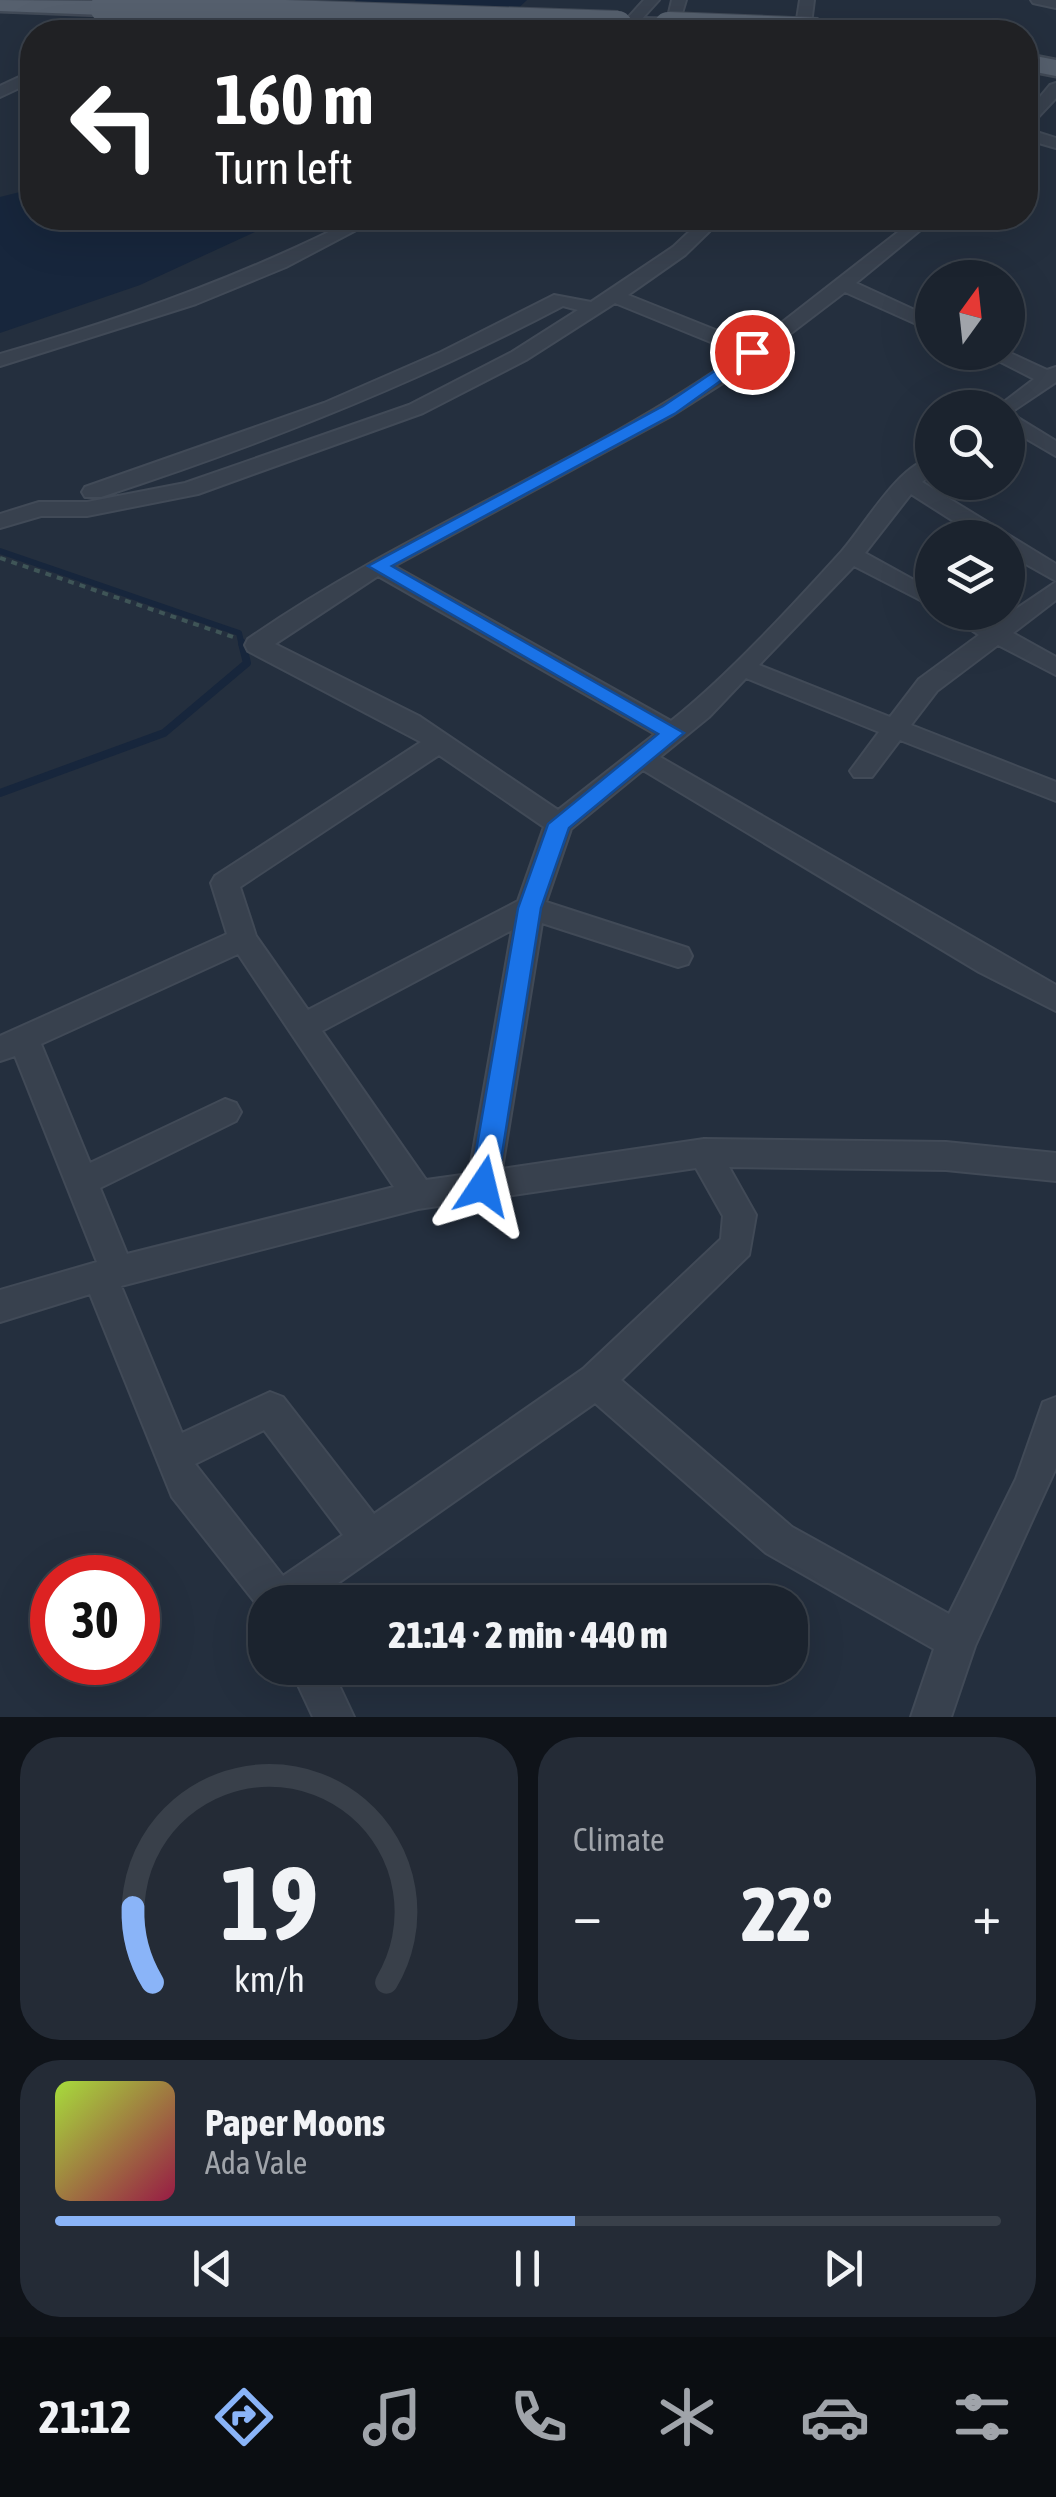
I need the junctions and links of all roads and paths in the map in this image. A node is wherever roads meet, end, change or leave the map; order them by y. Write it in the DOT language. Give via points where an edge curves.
graph roads {
  1 [pos="135,0"];
  2 [pos="652,0"];
  3 [pos="1038,0"];
  4 [pos="0,4"];
  5 [pos="1056,4"];
  6 [pos="108,20"];
  7 [pos="432,20"];
  8 [pos="631,20"];
  9 [pos="1056,88"];
  10 [pos="1038,109"];
  11 [pos="345,230"];
  12 [pos="701,230"];
  13 [pos="911,230"];
  14 [pos="842,284"];
  15 [pos="614,296"];
  16 [pos="594,309"];
  17 [pos="915,318"];
  18 [pos="752,352"];
  19 [pos="0,360"];
  20 [pos="1025,365"];
  21 [pos="1052,376"];
  22 [pos="1025,395"];
  23 [pos="1025,431"];
  24 [pos="1056,450"];
  25 [pos="915,478"];
  26 [pos="908,484"];
  27 [pos="39,509"];
  28 [pos="967,520"];
  29 [pos="0,521"];
  30 [pos="851,555"];
  31 [pos="1025,555"];
  32 [pos="0,558"];
  33 [pos="377,566"];
  34 [pos="1056,574"];
  35 [pos="1056,589"];
  36 [pos="915,590"];
  37 [pos="989,630"];
  38 [pos="994,633"];
  39 [pos="257,645"];
  40 [pos="1056,667"];
  41 [pos="743,668"];
  42 [pos="893,728"];
  43 [pos="673,733"];
  44 [pos="440,742"];
  45 [pos="642,758"];
  46 [pos="863,771"];
  47 [pos="1056,792"];
  48 [pos="559,824"];
  49 [pos="530,908"];
  50 [pos="243,939"];
  51 [pos="678,956"];
  52 [pos="1056,999"];
  53 [pos="304,1027"];
  54 [pos="12,1044"];
  55 [pos="225,1112"];
  56 [pos="704,1153"];
  57 [pos="1056,1167"];
  58 [pos="81,1182"];
  59 [pos="483,1186"];
  60 [pos="418,1194"];
  61 [pos="108,1274"];
  62 [pos="0,1306"];
  63 [pos="596,1381"];
  64 [pos="1056,1414"];
  65 [pos="174,1455"];
  66 [pos="368,1538"];
  67 [pos="265,1585"];
  68 [pos="301,1585"];
  69 [pos="956,1640"];
  70 [pos="318,1685"];
  71 [pos="334,1717"];
  72 [pos="931,1717"];
  1 -- 6 [label="street"];
  2 -- 8 [label="street"];
  3 -- 5 [label="street"];
  4 -- 7 [label="main road, bridge"];
  9 -- 10 [label="street"];
  11 -- 19 [label="street" via="221,290 118,328"];
  12 -- 15 [label="street"];
  13 -- 14 [label="street"];
  14 -- 17 [label="street"];
  14 -- 18 [label="street"];
  15 -- 16 [label="street"];
  15 -- 18 [label="street"];
  16 -- 27 [label="street" via="416,409 190,489 87,509"];
  16 -- 27 [label="street" via="561,299 374,392"];
  18 -- 33 [label="street" via="670,409"];
  20 -- 21 [label="street"];
  21 -- 22 [label="street"];
  23 -- 24 [label="street"];
  25 -- 26 [label="street"];
  26 -- 28 [label="street"];
  26 -- 30 [label="street"];
  27 -- 29 [label="street"];
  30 -- 36 [label="street"];
  30 -- 41 [label="street"];
  31 -- 34 [label="street"];
  32 -- 39 [label="path"];
  33 -- 39 [label="street" via="310,604"];
  33 -- 43 [label="street"];
  35 -- 38 [label="street"];
  37 -- 38 [label="street"];
  38 -- 40 [label="street"];
  38 -- 42 [label="street" via="928,685"];
  39 -- 44 [label="street"];
  41 -- 42 [label="street"];
  41 -- 43 [label="street"];
  42 -- 46 [label="street"];
  42 -- 47 [label="street"];
  43 -- 45 [label="street"];
  44 -- 48 [label="street"];
  44 -- 50 [label="street" via="225,883"];
  45 -- 48 [label="street"];
  45 -- 52 [label="street"];
  48 -- 49 [label="street"];
  49 -- 51 [label="street"];
  49 -- 53 [label="street"];
  49 -- 59 [label="street"];
  50 -- 53 [label="street"];
  50 -- 54 [label="street"];
  53 -- 60 [label="street"];
  54 -- 58 [label="street"];
  55 -- 58 [label="street"];
  56 -- 57 [label="street" via="946,1156"];
  56 -- 59 [label="street"];
  56 -- 63 [label="street" via="740,1215 737,1246"];
  58 -- 61 [label="street"];
  59 -- 60 [label="street"];
  60 -- 61 [label="street"];
  61 -- 62 [label="street"];
  61 -- 65 [label="street"];
  63 -- 66 [label="street"];
  63 -- 69 [label="street" via="779,1540"];
  64 -- 69 [label="street" via="1032,1484"];
  65 -- 66 [label="street" via="270,1409"];
  65 -- 67 [label="street" via="186,1484"];
  66 -- 68 [label="street"];
  69 -- 72 [label="street"];
  70 -- 71 [label="street"];
}
